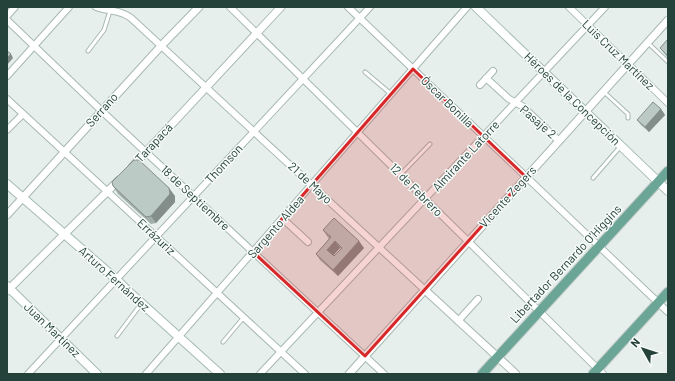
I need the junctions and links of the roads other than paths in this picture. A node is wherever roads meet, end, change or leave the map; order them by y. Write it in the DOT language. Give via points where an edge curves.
graph roads {
  1 [pos="15,7"];
  2 [pos="69,7"];
  3 [pos="96,7"];
  4 [pos="199,7"];
  5 [pos="230,7"];
  6 [pos="281,7"];
  7 [pos="348,7"];
  8 [pos="370,7"];
  9 [pos="468,7"];
  10 [pos="476,7"];
  11 [pos="569,7"];
  12 [pos="605,7"];
  13 [pos="112,8"];
  14 [pos="7,16"];
  15 [pos="360,18"];
  16 [pos="7,20"];
  17 [pos="668,20"];
  18 [pos="588,26"];
  19 [pos="256,33"];
  20 [pos="648,43"];
  21 [pos="34,46"];
  22 [pos="161,46"];
  23 [pos="88,51"];
  24 [pos="668,62"];
  25 [pos="628,64"];
  26 [pos="413,69"];
  27 [pos="493,71"];
  28 [pos="365,72"];
  29 [pos="544,72"];
  30 [pos="7,76"];
  31 [pos="486,78"];
  32 [pos="303,79"];
  33 [pos="480,84"];
  34 [pos="206,87"];
  35 [pos="604,92"];
  36 [pos="391,94"];
  37 [pos="7,99"];
  38 [pos="516,103"];
  39 [pos="668,103"];
  40 [pos="102,111"];
  41 [pos="585,112"];
  42 [pos="22,114"];
  43 [pos="628,118"];
  44 [pos="7,130"];
  45 [pos="254,132"];
  46 [pos="358,133"];
  47 [pos="484,137"];
  48 [pos="559,141"];
  49 [pos="430,144"];
  50 [pos="621,146"];
  51 [pos="64,152"];
  52 [pos="146,152"];
  53 [pos="668,171"];
  54 [pos="400,175"];
  55 [pos="526,177"];
  56 [pos="593,178"];
  57 [pos="658,182"];
  58 [pos="7,184"];
  59 [pos="312,185"];
  60 [pos="107,191"];
  61 [pos="668,191"];
  62 [pos="23,197"];
  63 [pos="194,197"];
  64 [pos="425,199"];
  65 [pos="7,215"];
  66 [pos="282,219"];
  67 [pos="64,234"];
  68 [pos="157,237"];
  69 [pos="308,242"];
  70 [pos="468,242"];
  71 [pos="599,246"];
  72 [pos="380,248"];
  73 [pos="253,252"];
  74 [pos="117,280"];
  75 [pos="8,289"];
  76 [pos="425,290"];
  77 [pos="668,292"];
  78 [pos="218,293"];
  79 [pos="478,299"];
  80 [pos="658,303"];
  81 [pos="141,304"];
  82 [pos="539,312"];
  83 [pos="668,312"];
  84 [pos="318,313"];
  85 [pos="244,317"];
  86 [pos="458,320"];
  87 [pos="117,336"];
  88 [pos="179,337"];
  89 [pos="62,340"];
  90 [pos="222,342"];
  91 [pos="281,352"];
  92 [pos="365,356"];
  93 [pos="498,357"];
  94 [pos="598,372"];
  95 [pos="28,374"];
  96 [pos="97,374"];
  97 [pos="146,374"];
  98 [pos="220,374"];
  99 [pos="260,374"];
  100 [pos="305,374"];
  101 [pos="349,374"];
  102 [pos="384,374"];
  103 [pos="482,374"];
  104 [pos="516,374"];
  1 -- 14 [label="street"];
  2 -- 21 [label="street"];
  3 -- 13 [label="street, 21 de Mayo"];
  4 -- 22 [label="street, Serrano"];
  5 -- 19 [label="street, 12 de Febrero"];
  6 -- 19 [label="street, Tarapacá"];
  7 -- 15 [label="street, Óscar Bonilla"];
  8 -- 15 [label="street, Thomson"];
  9 -- 26 [label="street, Sargento Aldea"];
  10 -- 29 [label="main road, Héroes de la Concepción"];
  11 -- 18 [label="street, Luis Cruz Martínez"];
  12 -- 18 [label="street, Almirante Latorre"];
  13 -- 22 [label="street, 21 de Mayo" via="128,16"];
  13 -- 23 [label="lane" via="104,30"];
  15 -- 26 [label="street, Óscar Bonilla"];
  15 -- 32 [label="street, Thomson"];
  16 -- 21 [label="street, 18 de Septiembre"];
  17 -- 20 [label="street, Vicente Zegers"];
  18 -- 25 [label="street, Luis Cruz Martínez"];
  18 -- 29 [label="street, Almirante Latorre"];
  19 -- 32 [label="street, 12 de Febrero"];
  19 -- 34 [label="street, Tarapacá"];
  20 -- 24 [label="lane"];
  20 -- 25 [label="street, Vicente Zegers"];
  21 -- 30 [label="street"];
  21 -- 40 [label="street, 18 de Septiembre"];
  22 -- 34 [label="street, 21 de Mayo"];
  22 -- 40 [label="street, Serrano"];
  25 -- 35 [label="street, Vicente Zegers"];
  25 -- 39 [label="street, Luis Cruz Martínez"];
  26 -- 36 [label="street, Sargento Aldea"];
  26 -- 47 [label="street, Óscar Bonilla"];
  27 -- 31 [label="street"];
  28 -- 36 [label="lane"];
  29 -- 38 [label="street, Almirante Latorre"];
  29 -- 41 [label="main road, Héroes de la Concepción"];
  31 -- 33 [label="street"];
  31 -- 38 [label="street, Pasaje 2"];
  32 -- 45 [label="street, Thomson"];
  32 -- 46 [label="street, 12 de Febrero"];
  34 -- 45 [label="street, 21 de Mayo"];
  34 -- 52 [label="street, Tarapacá"];
  35 -- 41 [label="street, Vicente Zegers"];
  35 -- 43 [label="lane" via="628,114"];
  36 -- 46 [label="street, Sargento Aldea"];
  37 -- 42 [label="street, Errázuriz"];
  38 -- 47 [label="street, Almirante Latorre"];
  38 -- 48 [label="street, Pasaje 2"];
  40 -- 51 [label="street, Serrano"];
  40 -- 52 [label="street, 18 de Septiembre"];
  41 -- 48 [label="street, Vicente Zegers"];
  41 -- 50 [label="main road, Héroes de la Concepción"];
  42 -- 44 [label="street"];
  42 -- 51 [label="street, Errázuriz"];
  45 -- 59 [label="street, 21 de Mayo"];
  45 -- 63 [label="street, Thomson"];
  46 -- 54 [label="street, 12 de Febrero"];
  46 -- 59 [label="street, Sargento Aldea"];
  47 -- 55 [label="street, Óscar Bonilla"];
  47 -- 64 [label="street, Almirante Latorre"];
  48 -- 55 [label="street, Vicente Zegers"];
  49 -- 54 [label="lane"];
  50 -- 56 [label="lane"];
  50 -- 57 [label="main road, Héroes de la Concepción"];
  51 -- 60 [label="street, Errázuriz"];
  51 -- 62 [label="street, Serrano"];
  52 -- 60 [label="street, Tarapacá"];
  52 -- 63 [label="street, 18 de Septiembre"];
  53 -- 57 [label="main road, Libertador Bernardo O'Higgins"];
  54 -- 64 [label="street, 12 de Febrero"];
  55 -- 70 [label="street, Vicente Zegers"];
  55 -- 71 [label="street, Óscar Bonilla"];
  57 -- 61 [label="main road, Héroes de la Concepción"];
  57 -- 71 [label="main road, Libertador Bernardo O'Higgins"];
  58 -- 62 [label="main road, Arturo Fernández"];
  59 -- 66 [label="street, Sargento Aldea"];
  59 -- 72 [label="street, 21 de Mayo"];
  60 -- 67 [label="street, Tarapacá"];
  60 -- 68 [label="street, Errázuriz"];
  62 -- 65 [label="street, Serrano"];
  62 -- 67 [label="main road, Arturo Fernández"];
  63 -- 68 [label="street, Thomson"];
  63 -- 73 [label="street, 18 de Septiembre"];
  64 -- 70 [label="street, 12 de Febrero"];
  64 -- 72 [label="street, Almirante Latorre"];
  66 -- 69 [label="street"];
  66 -- 73 [label="street, Sargento Aldea"];
  67 -- 74 [label="main road, Arturo Fernández"];
  67 -- 75 [label="street, Tarapacá"];
  68 -- 74 [label="street, Thomson"];
  68 -- 78 [label="street, Errázuriz"];
  70 -- 76 [label="street, Vicente Zegers"];
  70 -- 82 [label="street, 12 de Febrero"];
  71 -- 80 [label="street, Óscar Bonilla"];
  71 -- 82 [label="main road, Libertador Bernardo O'Higgins"];
  72 -- 76 [label="street, 21 de Mayo"];
  72 -- 84 [label="street, Almirante Latorre"];
  73 -- 78 [label="street, Sargento Aldea"];
  73 -- 84 [label="street, 18 de Septiembre"];
  74 -- 81 [label="main road, Arturo Fernández"];
  74 -- 89 [label="street, Thomson"];
  75 -- 89 [label="main road, Juan Martínez"];
  76 -- 86 [label="street, 21 de Mayo"];
  76 -- 92 [label="street, Vicente Zegers"];
  77 -- 80 [label="main road"];
  78 -- 85 [label="street, Errázuriz"];
  78 -- 88 [label="street, Sargento Aldea"];
  79 -- 86 [label="street"];
  80 -- 83 [label="street, Óscar Bonilla"];
  80 -- 94 [label="main road"];
  81 -- 87 [label="lane"];
  81 -- 88 [label="main road, Arturo Fernández"];
  82 -- 93 [label="main road, Libertador Bernardo O'Higgins"];
  82 -- 94 [label="street, 12 de Febrero"];
  84 -- 91 [label="street, Almirante Latorre"];
  84 -- 92 [label="street, 18 de Septiembre"];
  85 -- 90 [label="lane"];
  85 -- 91 [label="street, Errázuriz"];
  86 -- 93 [label="street, 21 de Mayo"];
  88 -- 97 [label="street, Sargento Aldea"];
  88 -- 98 [label="main road, Arturo Fernández"];
  89 -- 95 [label="street, Thomson"];
  89 -- 96 [label="main road, Juan Martínez"];
  91 -- 99 [label="street, Almirante Latorre"];
  91 -- 100 [label="street, Errázuriz"];
  92 -- 101 [label="street, Vicente Zegers"];
  92 -- 102 [label="street, 18 de Septiembre"];
  93 -- 103 [label="main road, Libertador Bernardo O'Higgins"];
  93 -- 104 [label="street, 21 de Mayo"];
}
